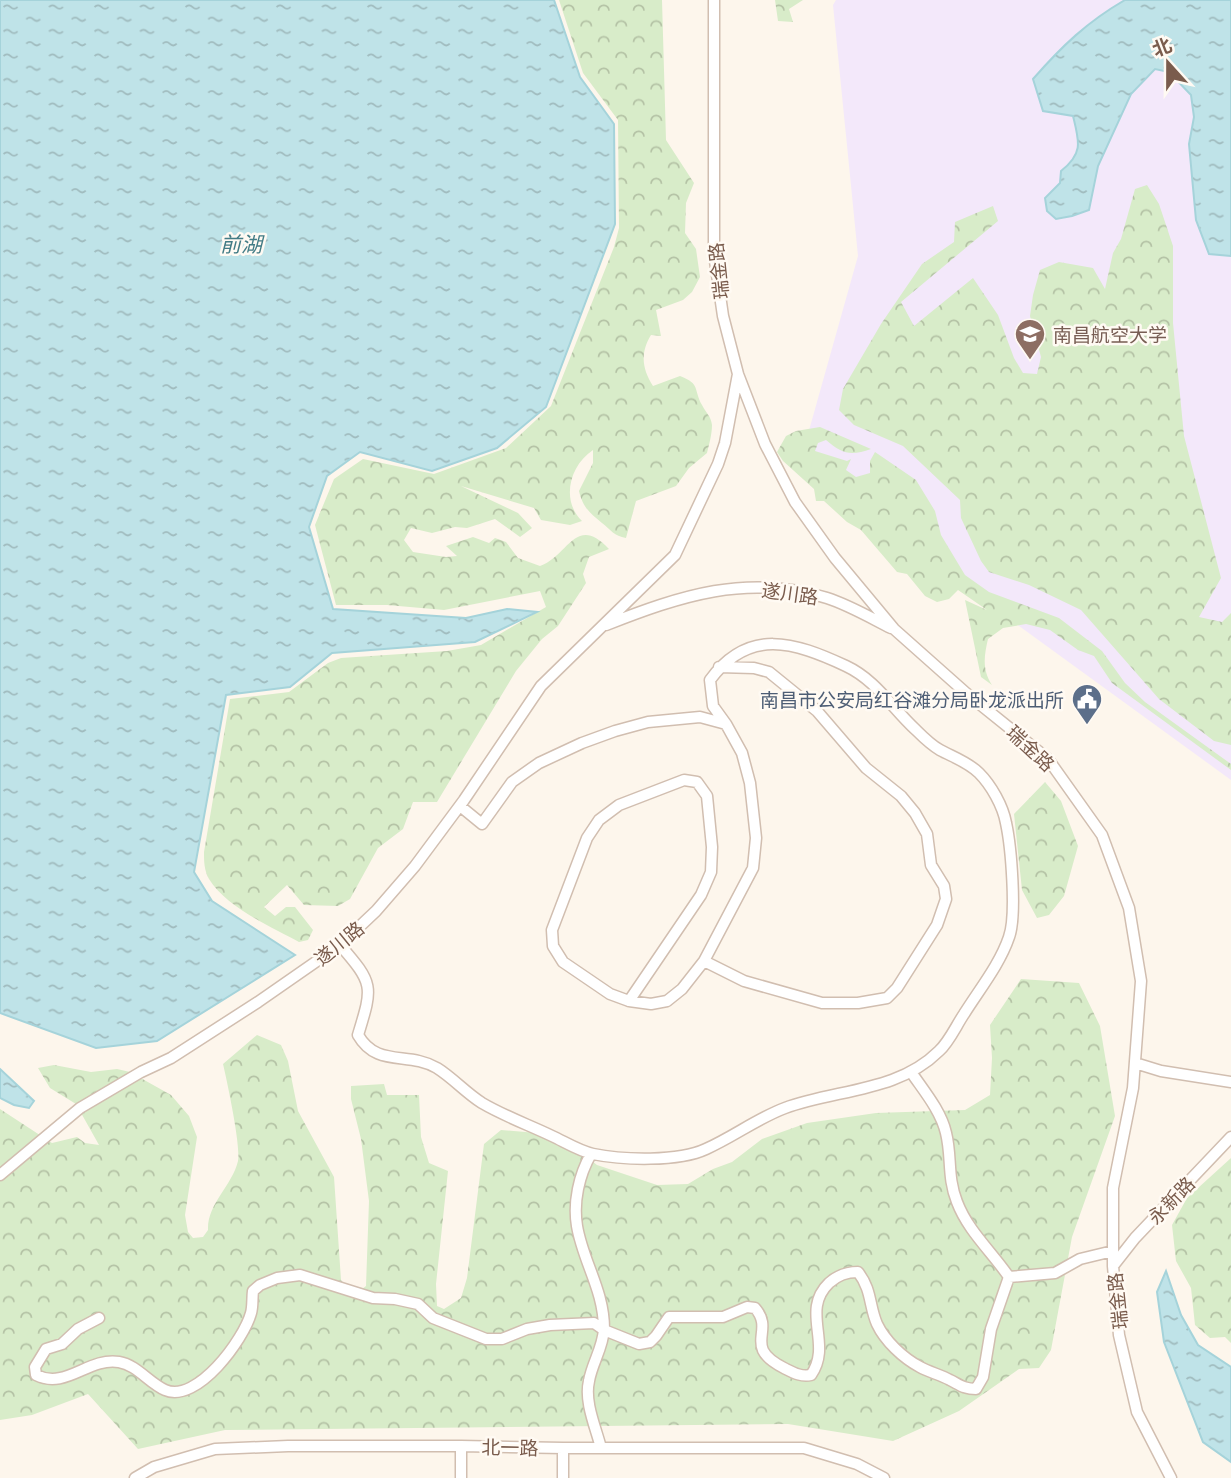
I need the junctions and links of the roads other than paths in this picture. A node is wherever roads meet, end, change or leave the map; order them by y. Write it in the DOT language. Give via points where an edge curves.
graph roads {
  1 [pos="714,0"];
  2 [pos="738,374"];
  3 [pos="601,627"];
  4 [pos="894,629"];
  5 [pos="719,667"];
  6 [pos="726,724"];
  7 [pos="460,806"];
  8 [pos="340,945"];
  9 [pos="704,961"];
  10 [pos="629,1000"];
  11 [pos="1135,1063"];
  12 [pos="911,1072"];
  13 [pos="1231,1082"];
  14 [pos="1231,1137"];
  15 [pos="590,1154"];
  16 [pos="0,1175"];
  17 [pos="1113,1251"];
  18 [pos="1113,1266"];
  19 [pos="1009,1277"];
  20 [pos="99,1318"];
  21 [pos="604,1330"];
  22 [pos="461,1446"];
  23 [pos="563,1448"];
  24 [pos="601,1448"];
  25 [pos="135,1478"];
  26 [pos="461,1478"];
  27 [pos="563,1478"];
  28 [pos="884,1478"];
  29 [pos="1171,1478"];
  1 -- 2 [label="street, 瑞金路" via="715,254 723,316"];
  2 -- 3 [label="street, 遂川路" via="718,464 675,555"];
  2 -- 4 [label="street, 瑞金路" via="765,444 795,502"];
  3 -- 4 [label="street, 遂川路" via="702,592 763,586 827,598"];
  3 -- 7 [label="street, 遂川路" via="541,686"];
  4 -- 11 [label="street, 瑞金路" via="1048,760 1102,835 1129,908 1141,981"];
  5 -- 6 [label="street" via="710,680 713,706"];
  5 -- 9 [label="street" via="769,672 817,711 866,768 901,796 927,834 931,865 946,899 936,925 887,998 822,1003 744,981"];
  5 -- 12 [label="street" via="734,654 782,642 861,673 937,748 979,773 997,799 1006,821 1013,901 1010,936 941,1050"];
  6 -- 7 [label="street" via="700,717 648,722 615,731 550,758 512,782 482,824"];
  6 -- 9 [label="street" via="742,753 750,783 756,838 753,868"];
  7 -- 8 [label="street, 遂川路" via="415,866"];
  8 -- 15 [label="street" via="367,981 369,998 358,1035 365,1046 381,1056 435,1067 483,1103"];
  8 -- 16 [label="street, 遂川路" via="183,1051 80,1108"];
  9 -- 10 [label="street" via="667,1001"];
  10 -- 10 [label="street" via="610,994 564,962 554,946 552,930 587,838 599,820 619,805 684,779 697,782 707,796 711,872 701,895"];
  11 -- 13 [label="street"];
  11 -- 17 [label="street, 瑞金路" via="1113,1188"];
  12 -- 15 [label="street" via="873,1087 783,1109 683,1157"];
  12 -- 19 [label="street" via="942,1119 957,1203"];
  14 -- 18 [label="street, 永新路"];
  15 -- 21 [label="street" via="581,1171 577,1226 600,1294"];
  17 -- 18 [label="street, 瑞金路"];
  17 -- 19 [label="street" via="1080,1259 1055,1273"];
  18 -- 29 [label="street, 瑞金路" via="1119,1335 1137,1412"];
  19 -- 21 [label="street" via="990,1329 984,1377 976,1389 965,1389 918,1366 886,1339 858,1272 834,1278 815,1304 821,1348 811,1375 795,1374 763,1353 763,1322 755,1308 723,1317 669,1317 650,1342 639,1344"];
  20 -- 21 [label="street" via="62,1344 46,1349 35,1367 36,1375 48,1381 118,1362 166,1391 185,1390 231,1352 252,1310 253,1291 277,1278 300,1275 373,1298 418,1304 433,1318 486,1339 550,1325 594,1324"];
  21 -- 24 [label="street" via="587,1393"];
  22 -- 23 [label="street, 北一路"];
  22 -- 25 [label="street, 北一路" via="215,1449 154,1467"];
  22 -- 26 [label="street"];
  23 -- 24 [label="street, 北一路"];
  23 -- 27 [label="street"];
  24 -- 28 [label="street, 北一路" via="804,1448 857,1464"];
}
